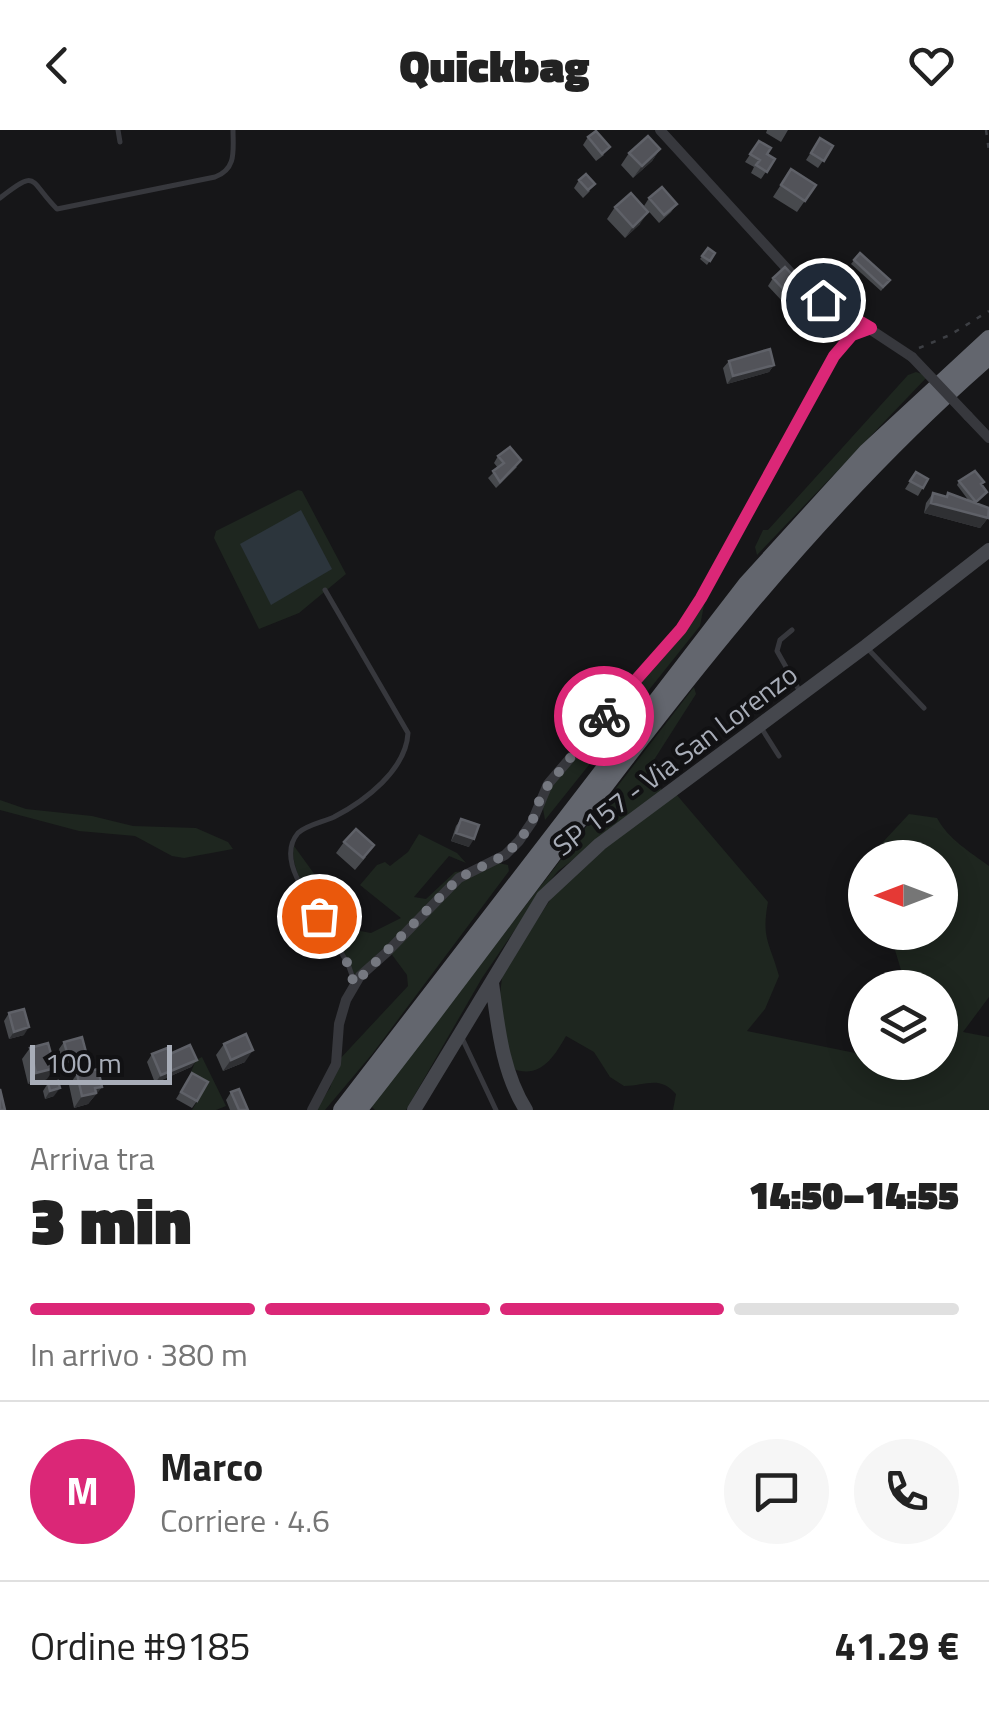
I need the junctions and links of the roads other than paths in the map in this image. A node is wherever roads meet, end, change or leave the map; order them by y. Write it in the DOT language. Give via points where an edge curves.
graph roads {
  1 [pos="118,130"];
  2 [pos="232,130"];
  3 [pos="660,130"];
  4 [pos="120,142"];
  5 [pos="0,198"];
  6 [pos="871,328"];
  7 [pos="989,339"];
  8 [pos="989,356"];
  9 [pos="989,438"];
  10 [pos="989,550"];
  11 [pos="326,590"];
  12 [pos="792,630"];
  13 [pos="866,646"];
  14 [pos="801,695"];
  15 [pos="924,708"];
  16 [pos="760,726"];
  17 [pos="779,756"];
  18 [pos="492,982"];
  19 [pos="354,984"];
  20 [pos="460,1036"];
  21 [pos="312,1110"];
  22 [pos="342,1110"];
  23 [pos="358,1110"];
  24 [pos="414,1110"];
  25 [pos="496,1110"];
  26 [pos="526,1110"];
  1 -- 4 [label="lane"];
  2 -- 5 [label="lane" via="232,162 215,177 57,209 30,180"];
  3 -- 6 [label="street" via="800,283"];
  6 -- 9 [label="street, bridge" via="911,355"];
  6 -- 19 [label="street" via="852,335 834,356 681,629 548,784 520,840 459,878"];
  7 -- 22 [label="highway" via="866,452 746,584"];
  8 -- 23 [label="highway" via="874,462 755,594"];
  10 -- 13 [label="main road, SP 157 - Via San Lorenzo"];
  11 -- 19 [label="lane" via="408,732 397,766 352,807 301,830 292,846 296,878"];
  12 -- 14 [label="lane" via="777,651"];
  13 -- 14 [label="main road, SP 157 - Via San Lorenzo"];
  13 -- 15 [label="lane"];
  14 -- 16 [label="main road, SP 157 - Via San Lorenzo"];
  16 -- 17 [label="lane"];
  16 -- 18 [label="main road, SP 157 - Via San Lorenzo" via="560,878"];
  18 -- 20 [label="main road, SP 157 - Via San Lorenzo"];
  18 -- 26 [label="main road" via="505,1061"];
  19 -- 21 [label="street" via="336,1064"];
  20 -- 24 [label="main road, SP 157 - Via San Lorenzo"];
  20 -- 25 [label="lane"];
}
